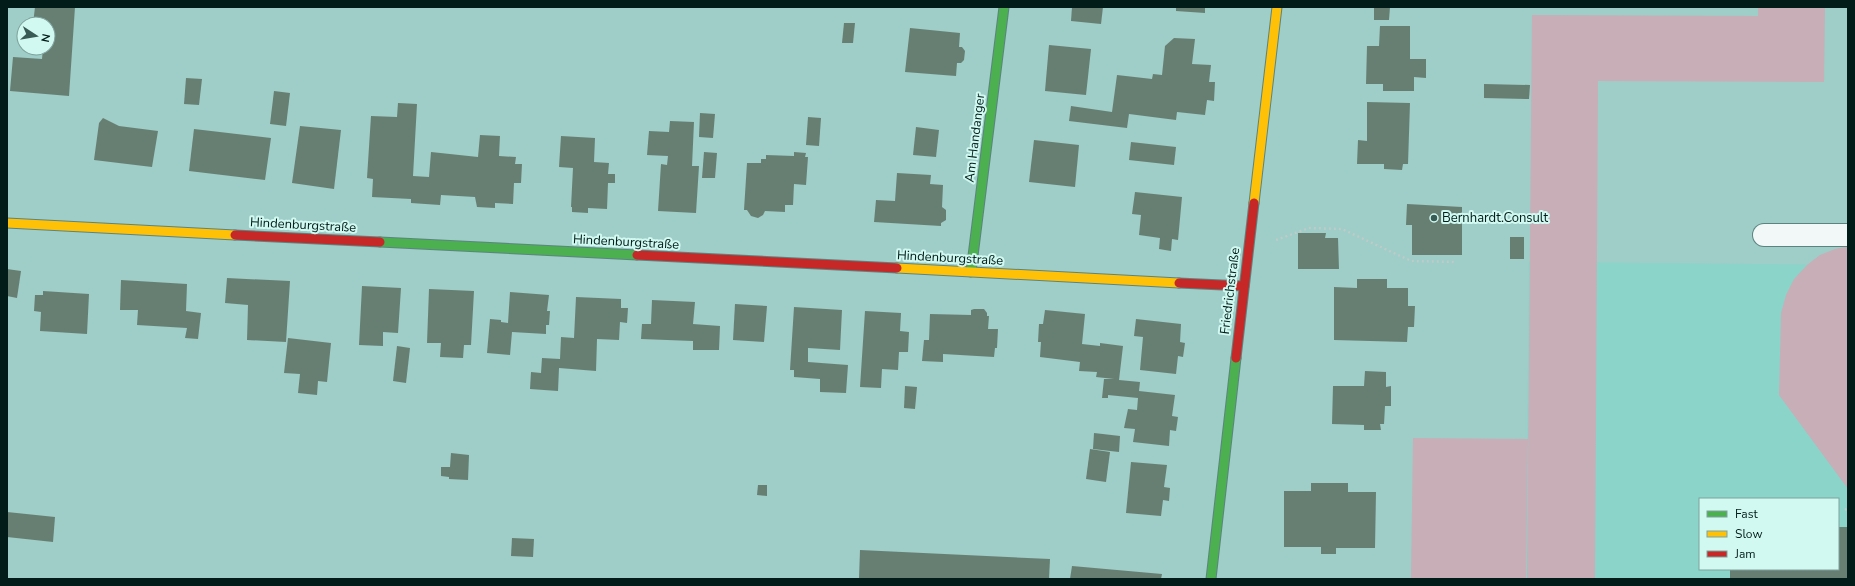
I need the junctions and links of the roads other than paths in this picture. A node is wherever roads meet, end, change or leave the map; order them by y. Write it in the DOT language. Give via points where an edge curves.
graph roads {
  1 [pos="1004,7"];
  2 [pos="1277,7"];
  3 [pos="7,223"];
  4 [pos="1764,235"];
  5 [pos="1848,235"];
  6 [pos="971,272"];
  7 [pos="1244,286"];
  8 [pos="1211,579"];
  1 -- 6 [label="street, Am Handanger"];
  2 -- 7 [label="street, Friedrichstraße"];
  3 -- 6 [label="street, Hindenburgstraße"];
  4 -- 5 [label="street"];
  6 -- 7 [label="street, Hindenburgstraße"];
  7 -- 8 [label="street, Friedrichstraße"];
}
